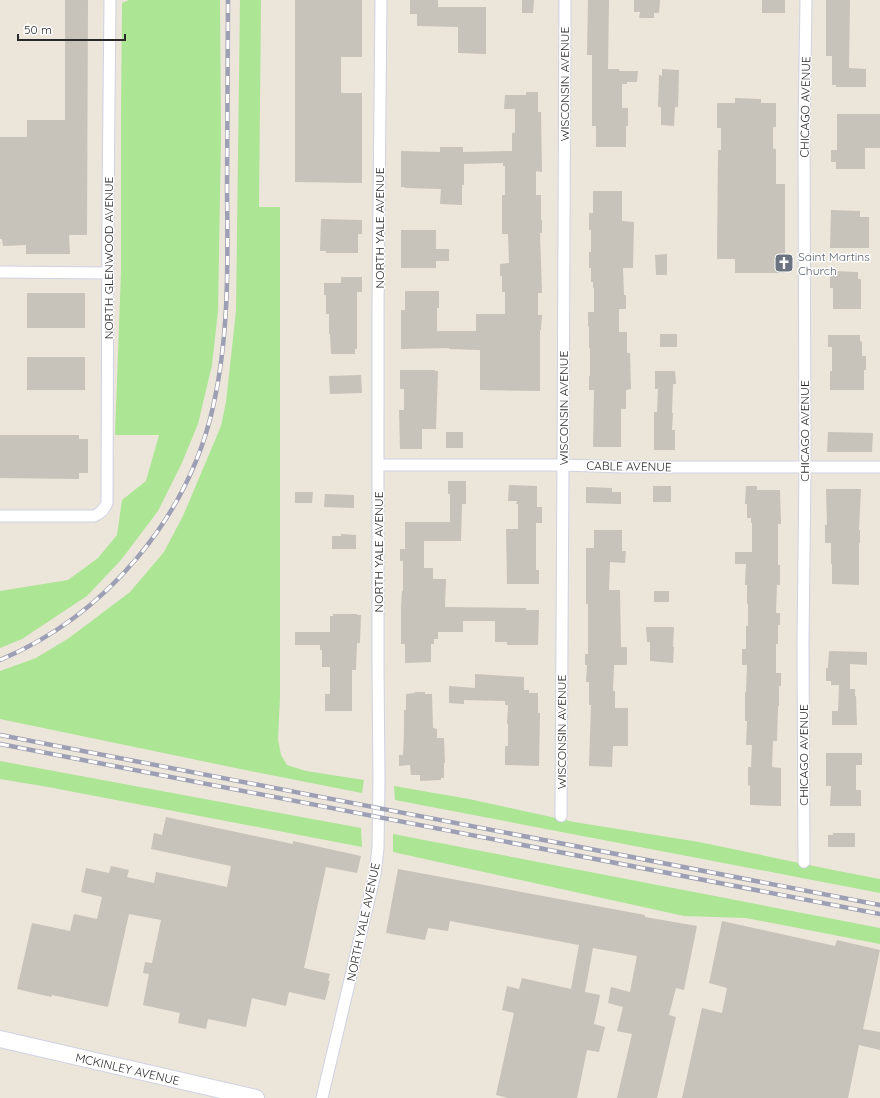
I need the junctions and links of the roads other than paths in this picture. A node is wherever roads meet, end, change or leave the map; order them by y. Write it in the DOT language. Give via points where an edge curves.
graph roads {
  1 [pos="110,0"];
  2 [pos="381,0"];
  3 [pos="564,0"];
  4 [pos="806,0"];
  5 [pos="0,272"];
  6 [pos="108,273"];
  7 [pos="379,465"];
  8 [pos="563,465"];
  9 [pos="805,467"];
  10 [pos="880,467"];
  11 [pos="0,516"];
  12 [pos="561,816"];
  13 [pos="804,862"];
  14 [pos="0,1039"];
  15 [pos="256,1098"];
  16 [pos="322,1098"];
  1 -- 6 [label="street, NORTH GLENWOOD AVENUE"];
  2 -- 7 [label="street, NORTH YALE AVENUE"];
  3 -- 8 [label="street, WISCONSIN AVENUE"];
  4 -- 9 [label="street, CHICAGO AVENUE"];
  5 -- 6 [label="street"];
  6 -- 11 [label="street, NORTH GLENWOOD AVENUE" via="105,509 94,516"];
  7 -- 8 [label="street, CABLE AVENUE"];
  7 -- 16 [label="street, NORTH YALE AVENUE" via="378,848 375,874"];
  8 -- 9 [label="street, CABLE AVENUE"];
  8 -- 12 [label="street, WISCONSIN AVENUE"];
  9 -- 10 [label="street, CABLE AVENUE"];
  9 -- 13 [label="street, CHICAGO AVENUE"];
  14 -- 15 [label="main road, MCKINLEY AVENUE"];
}
